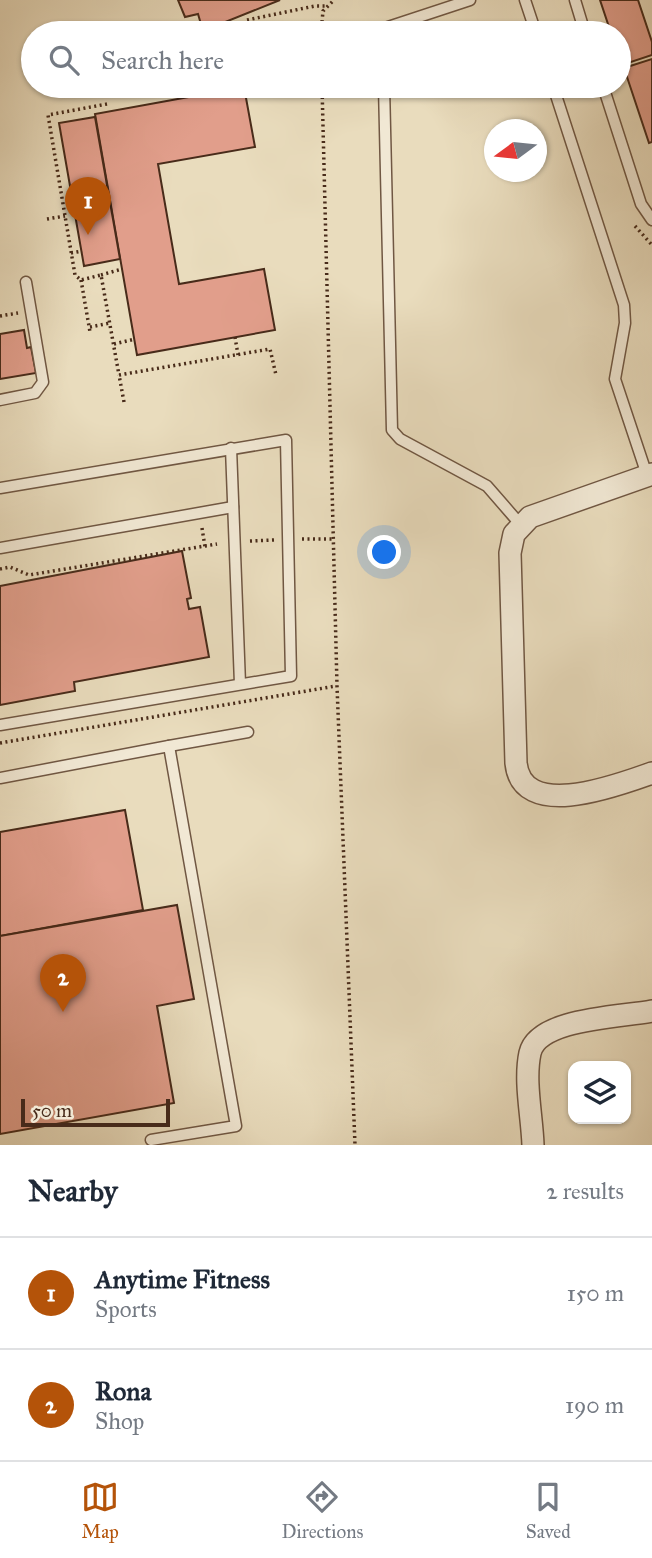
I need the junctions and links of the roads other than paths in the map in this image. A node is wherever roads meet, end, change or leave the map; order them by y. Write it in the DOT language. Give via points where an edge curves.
graph roads {
  1 [pos="470,0"];
  2 [pos="525,0"];
  3 [pos="575,0"];
  4 [pos="407,21"];
  5 [pos="532,21"];
  6 [pos="581,21"];
  7 [pos="384,98"];
  8 [pos="557,98"];
  9 [pos="607,98"];
  10 [pos="652,219"];
  11 [pos="26,282"];
  12 [pos="0,400"];
  13 [pos="231,448"];
  14 [pos="650,475"];
  15 [pos="0,488"];
  16 [pos="233,507"];
  17 [pos="520,524"];
  18 [pos="0,548"];
  19 [pos="240,684"];
  20 [pos="0,725"];
  21 [pos="248,732"];
  22 [pos="169,746"];
  23 [pos="652,773"];
  24 [pos="0,778"];
  25 [pos="652,1011"];
  26 [pos="151,1140"];
  27 [pos="533,1145"];
  1 -- 4 [label="lane"];
  2 -- 5 [label="lane"];
  3 -- 6 [label="lane"];
  7 -- 17 [label="lane" via="392,430 400,439 487,486"];
  8 -- 14 [label="lane" via="624,305 615,379"];
  9 -- 10 [label="lane" via="642,204"];
  11 -- 12 [label="lane" via="43,382 35,393"];
  13 -- 15 [label="lane"];
  13 -- 16 [label="lane"];
  13 -- 19 [label="lane" via="286,440 291,676"];
  14 -- 17 [label="street" via="536,514"];
  16 -- 18 [label="lane"];
  16 -- 19 [label="lane"];
  17 -- 23 [label="street" via="510,553 519,775 530,790 548,796 603,789"];
  19 -- 20 [label="lane"];
  21 -- 22 [label="lane"];
  22 -- 24 [label="lane"];
  22 -- 26 [label="lane" via="236,1126"];
  25 -- 27 [label="street" via="552,1028 537,1039 530,1056"];
}
